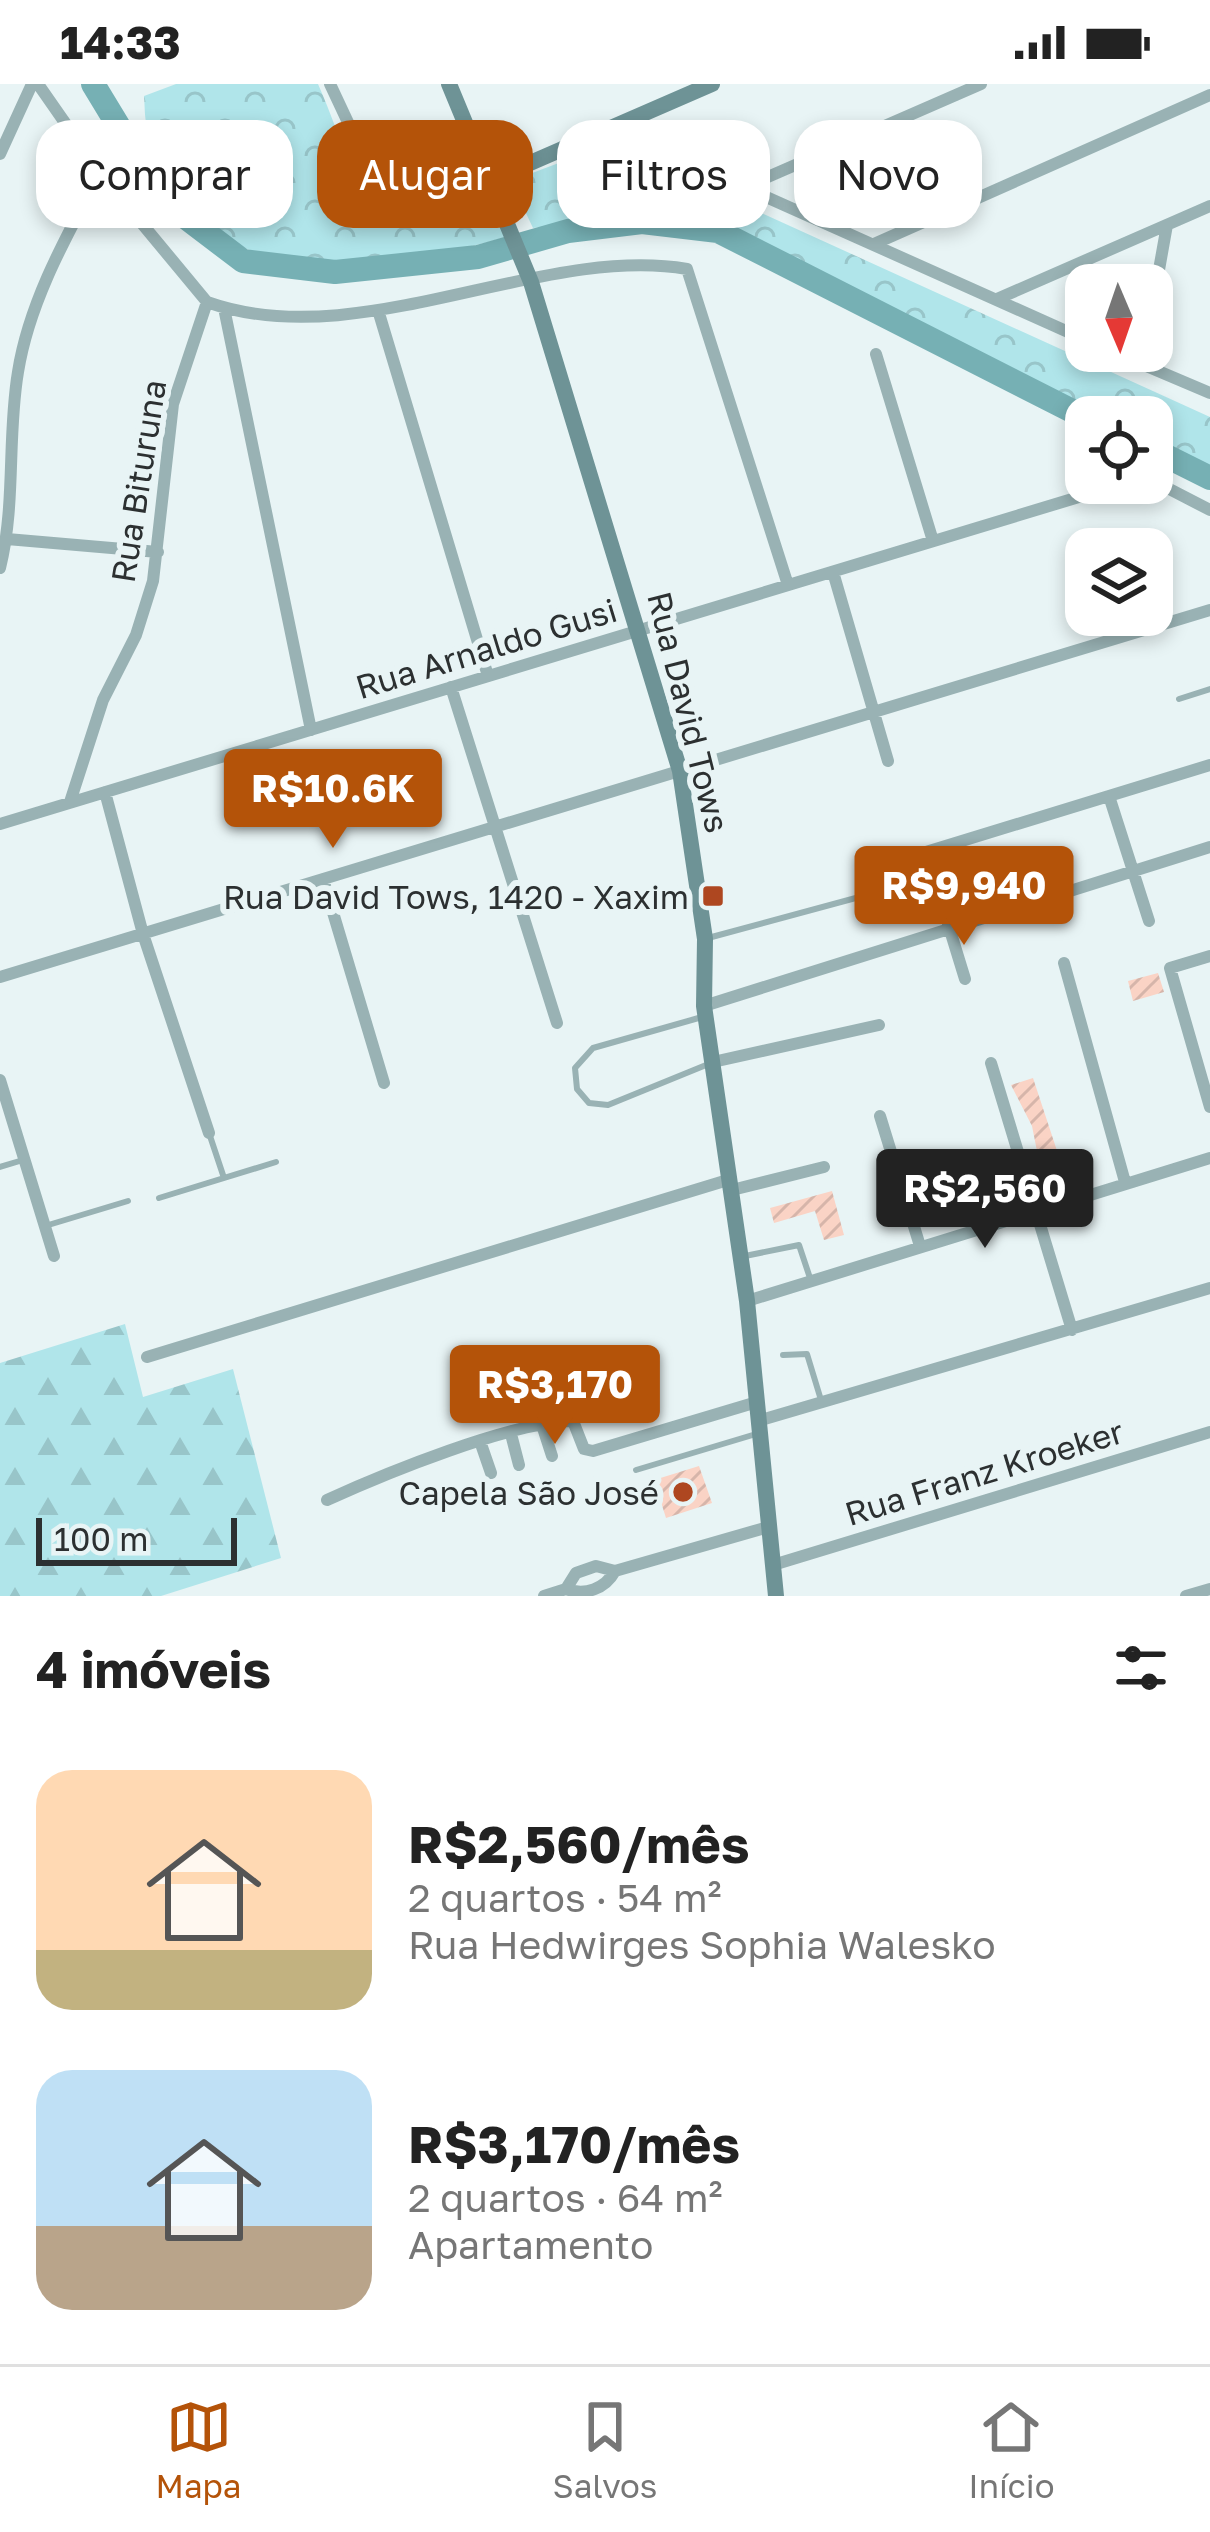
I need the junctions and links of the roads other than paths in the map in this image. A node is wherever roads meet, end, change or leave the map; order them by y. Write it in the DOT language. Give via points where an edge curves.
graph roads {
  1 [pos="35,84"];
  2 [pos="330,84"];
  3 [pos="449,84"];
  4 [pos="712,84"];
  5 [pos="981,84"];
  6 [pos="1210,95"];
  7 [pos="61,120"];
  8 [pos="347,120"];
  9 [pos="465,120"];
  10 [pos="630,120"];
  11 [pos="0,154"];
  12 [pos="770,176"];
  13 [pos="770,197"];
  14 [pos="1210,206"];
  15 [pos="1167,225"];
  16 [pos="72,228"];
  17 [pos="146,228"];
  18 [pos="510,228"];
  19 [pos="874,244"];
  20 [pos="1160,264"];
  21 [pos="528,274"];
  22 [pos="997,299"];
  23 [pos="207,302"];
  24 [pos="224,308"];
  25 [pos="378,310"];
  26 [pos="1065,330"];
  27 [pos="876,354"];
  28 [pos="1170,372"];
  29 [pos="1210,393"];
  30 [pos="1173,491"];
  31 [pos="1065,501"];
  32 [pos="1210,510"];
  33 [pos="7,539"];
  34 [pos="933,541"];
  35 [pos="158,552"];
  36 [pos="0,568"];
  37 [pos="833,572"];
  38 [pos="788,585"];
  39 [pos="1210,610"];
  40 [pos="640,630"];
  41 [pos="488,676"];
  42 [pos="451,687"];
  43 [pos="1210,689"];
  44 [pos="1179,699"];
  45 [pos="874,712"];
  46 [pos="311,730"];
  47 [pos="888,761"];
  48 [pos="1210,765"];
  49 [pos="680,771"];
  50 [pos="105,792"];
  51 [pos="1109,796"];
  52 [pos="70,802"];
  53 [pos="0,824"];
  54 [pos="495,827"];
  55 [pos="1210,847"];
  56 [pos="1133,869"];
  57 [pos="323,879"];
  58 [pos="900,886"];
  59 [pos="1149,921"];
  60 [pos="950,927"];
  61 [pos="143,934"];
  62 [pos="705,939"];
  63 [pos="1210,956"];
  64 [pos="1064,963"];
  65 [pos="0,977"];
  66 [pos="965,979"];
  67 [pos="705,1011"];
  68 [pos="556,1024"];
  69 [pos="879,1024"];
  70 [pos="1210,1047"];
  71 [pos="1194,1052"];
  72 [pos="713,1062"];
  73 [pos="991,1063"];
  74 [pos="0,1080"];
  75 [pos="384,1083"];
  76 [pos="1210,1107"];
  77 [pos="880,1116"];
  78 [pos="208,1133"];
  79 [pos="1210,1158"];
  80 [pos="22,1160"];
  81 [pos="276,1162"];
  82 [pos="0,1167"];
  83 [pos="824,1167"];
  84 [pos="224,1178"];
  85 [pos="1125,1182"];
  86 [pos="732,1185"];
  87 [pos="159,1198"];
  88 [pos="128,1201"];
  89 [pos="1036,1210"];
  90 [pos="44,1226"];
  91 [pos="920,1246"];
  92 [pos="53,1256"];
  93 [pos="741,1258"];
  94 [pos="811,1280"];
  95 [pos="1210,1288"];
  96 [pos="747,1301"];
  97 [pos="1072,1330"];
  98 [pos="783,1355"];
  99 [pos="147,1357"];
  100 [pos="757,1402"];
  101 [pos="821,1403"];
  102 [pos="542,1425"];
  103 [pos="759,1427"];
  104 [pos="1210,1432"];
  105 [pos="511,1434"];
  106 [pos="481,1444"];
  107 [pos="552,1456"];
  108 [pos="519,1465"];
  109 [pos="637,1470"];
  110 [pos="491,1473"];
  111 [pos="327,1501"];
  112 [pos="768,1527"];
  113 [pos="773,1565"];
  114 [pos="616,1571"];
  115 [pos="566,1589"];
  116 [pos="1210,1589"];
  117 [pos="544,1596"];
  118 [pos="776,1596"];
  119 [pos="1186,1596"];
  1 -- 7 [label="street"];
  1 -- 11 [label="street"];
  2 -- 8 [label="street"];
  3 -- 9 [label="street, Rua David Tows"];
  4 -- 10 [label="street"];
  5 -- 12 [label="street"];
  6 -- 19 [label="street"];
  13 -- 19 [label="street"];
  14 -- 15 [label="street"];
  15 -- 20 [label="street"];
  15 -- 22 [label="street"];
  16 -- 33 [label="street" via="18,367"];
  17 -- 23 [label="street"];
  18 -- 21 [label="street, Rua David Tows"];
  19 -- 22 [label="street"];
  21 -- 25 [label="street"];
  21 -- 38 [label="street" via="653,263 687,269"];
  21 -- 40 [label="street, Rua David Tows"];
  22 -- 26 [label="street"];
  23 -- 24 [label="street"];
  23 -- 35 [label="street, Rua Bituruna" via="173,404"];
  24 -- 25 [label="street"];
  24 -- 46 [label="street"];
  25 -- 41 [label="street"];
  27 -- 34 [label="street"];
  28 -- 29 [label="street"];
  30 -- 32 [label="street"];
  31 -- 34 [label="street, Rua Arnaldo Gusi"];
  33 -- 35 [label="street"];
  33 -- 36 [label="street"];
  34 -- 37 [label="street, Rua Arnaldo Gusi"];
  35 -- 52 [label="street, Rua Bituruna" via="136,635"];
  37 -- 38 [label="street, Rua Arnaldo Gusi"];
  37 -- 45 [label="street"];
  38 -- 40 [label="street, Rua Arnaldo Gusi"];
  39 -- 45 [label="street"];
  40 -- 41 [label="street, Rua Arnaldo Gusi"];
  40 -- 49 [label="street, Rua David Tows"];
  41 -- 42 [label="street, Rua Arnaldo Gusi"];
  42 -- 46 [label="street, Rua Arnaldo Gusi"];
  42 -- 54 [label="street"];
  43 -- 44 [label="lane"];
  45 -- 47 [label="street"];
  45 -- 49 [label="street"];
  46 -- 50 [label="street, Rua Arnaldo Gusi"];
  48 -- 51 [label="street"];
  49 -- 54 [label="street"];
  49 -- 62 [label="street, Rua David Tows"];
  50 -- 52 [label="street, Rua Arnaldo Gusi"];
  50 -- 61 [label="street"];
  51 -- 56 [label="street"];
  51 -- 60 [label="street" via="926,852"];
  52 -- 53 [label="street, Rua Arnaldo Gusi"];
  54 -- 57 [label="street"];
  54 -- 68 [label="street"];
  55 -- 56 [label="street"];
  56 -- 59 [label="street"];
  56 -- 60 [label="street"];
  57 -- 61 [label="street"];
  57 -- 75 [label="street"];
  58 -- 62 [label="lane"];
  60 -- 66 [label="street"];
  60 -- 67 [label="street"];
  61 -- 65 [label="street"];
  61 -- 78 [label="street"];
  62 -- 67 [label="street, Rua David Tows"];
  63 -- 71 [label="street" via="1170,968"];
  64 -- 85 [label="street"];
  67 -- 72 [label="street, Rua David Tows"];
  67 -- 72 [label="lane" via="593,1048 575,1068 577,1089 589,1103 608,1105"];
  69 -- 72 [label="street"];
  70 -- 71 [label="street"];
  71 -- 76 [label="street"];
  72 -- 86 [label="street, Rua David Tows"];
  73 -- 89 [label="street"];
  74 -- 80 [label="street"];
  77 -- 91 [label="street"];
  78 -- 84 [label="lane"];
  79 -- 85 [label="street"];
  80 -- 82 [label="lane"];
  80 -- 90 [label="street"];
  81 -- 84 [label="lane"];
  83 -- 86 [label="street"];
  84 -- 87 [label="lane"];
  85 -- 89 [label="street"];
  86 -- 93 [label="street, Rua David Tows"];
  86 -- 99 [label="street"];
  88 -- 90 [label="lane"];
  89 -- 91 [label="street"];
  89 -- 97 [label="street"];
  90 -- 92 [label="street"];
  91 -- 94 [label="street"];
  93 -- 94 [label="lane" via="799,1245"];
  93 -- 96 [label="street, Rua David Tows"];
  94 -- 96 [label="street"];
  95 -- 97 [label="street"];
  96 -- 100 [label="street, Rua David Tows"];
  97 -- 101 [label="street"];
  98 -- 101 [label="lane" via="807,1354"];
  100 -- 102 [label="street" via="592,1451 573,1420"];
  100 -- 103 [label="street, Rua David Tows"];
  101 -- 103 [label="street"];
  102 -- 105 [label="street"];
  102 -- 107 [label="street"];
  103 -- 109 [label="lane"];
  103 -- 112 [label="street, Rua David Tows"];
  104 -- 113 [label="street, Rua Franz Kroeker"];
  105 -- 106 [label="street"];
  105 -- 108 [label="street"];
  106 -- 110 [label="street"];
  106 -- 111 [label="street"];
  112 -- 113 [label="street, Rua David Tows"];
  112 -- 114 [label="street"];
  113 -- 118 [label="street, Rua David Tows"];
  114 -- 115 [label="street" via="589,1568"];
  114 -- 115 [label="street" via="587,1594"];
  115 -- 117 [label="street"];
  116 -- 119 [label="street"];
}
